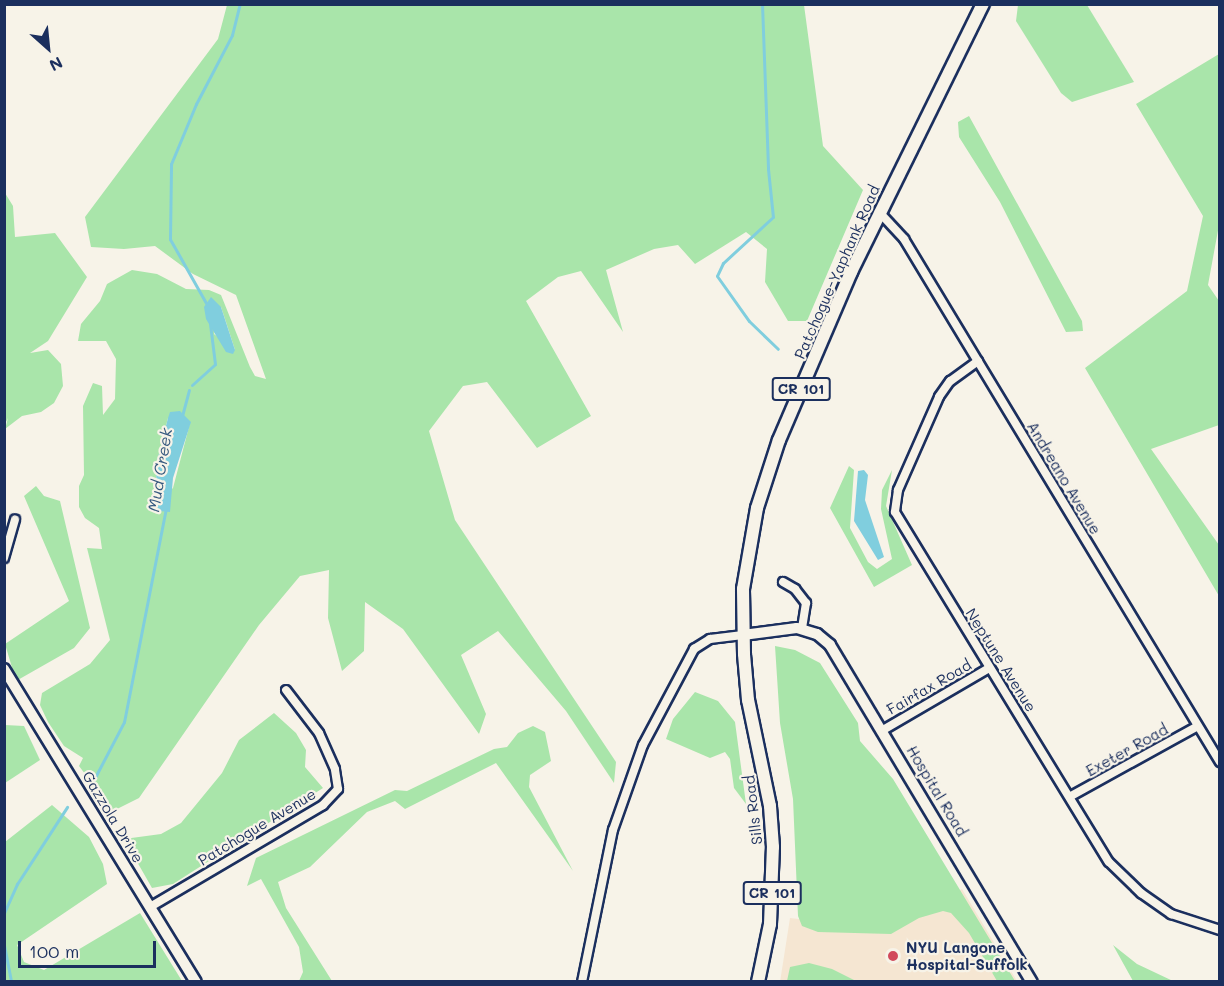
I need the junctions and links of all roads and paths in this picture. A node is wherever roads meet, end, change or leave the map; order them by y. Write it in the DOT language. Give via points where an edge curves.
graph roads {
  1 [pos="984,4"];
  2 [pos="879,212"];
  3 [pos="978,361"];
  4 [pos="15,520"];
  5 [pos="4,558"];
  6 [pos="783,582"];
  7 [pos="802,629"];
  8 [pos="743,635"];
  9 [pos="989,668"];
  10 [pos="4,669"];
  11 [pos="286,690"];
  12 [pos="1196,726"];
  13 [pos="883,730"];
  14 [pos="1220,762"];
  15 [pos="1071,796"];
  16 [pos="150,907"];
  17 [pos="1220,930"];
  18 [pos="196,981"];
  19 [pos="582,981"];
  20 [pos="758,981"];
  21 [pos="1032,981"];
  1 -- 2 [label="main road, Patchogue-Yaphank Road / CR 101"];
  2 -- 3 [label="street, Andreano Avenue" via="904,239"];
  2 -- 8 [label="main road, Patchogue-Yaphank Road / CR 101" via="767,473 745,570"];
  3 -- 9 [label="street, Neptune Avenue" via="950,381 939,397 894,501 896,512"];
  3 -- 12 [label="street, Andreano Avenue"];
  4 -- 5 [label="street"];
  6 -- 7 [label="street" via="806,603"];
  7 -- 8 [label="street"];
  7 -- 13 [label="street, Hospital Road" via="830,645"];
  8 -- 19 [label="street" via="697,645 643,745 613,830"];
  8 -- 20 [label="main road, Sills Road / CR 101" via="748,700 770,806 772,847 770,924"];
  9 -- 13 [label="street, Fairfax Road"];
  9 -- 15 [label="street, Neptune Avenue"];
  10 -- 16 [label="street, Gazzola Drive"];
  11 -- 16 [label="street, Patchogue Avenue" via="319,733 335,769 338,789 323,805"];
  12 -- 14 [label="street, Andreano Avenue"];
  12 -- 15 [label="street, Exeter Road"];
  13 -- 21 [label="street, Hospital Road"];
  15 -- 17 [label="street, Neptune Avenue" via="1109,862 1141,894 1171,914"];
  16 -- 18 [label="street, Gazzola Drive"];
}
